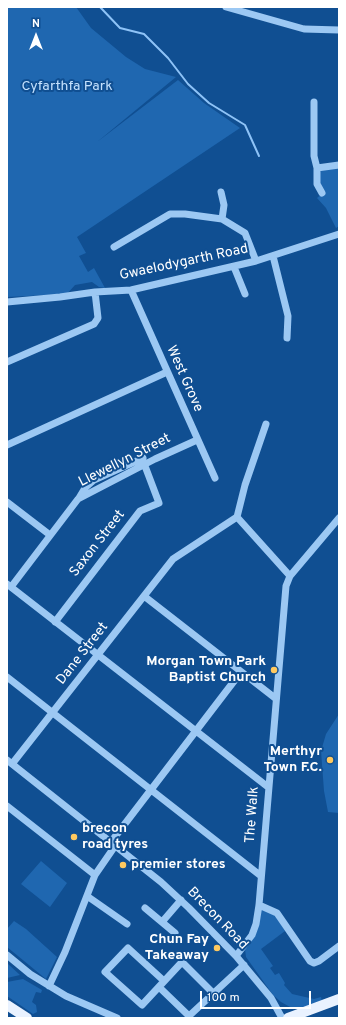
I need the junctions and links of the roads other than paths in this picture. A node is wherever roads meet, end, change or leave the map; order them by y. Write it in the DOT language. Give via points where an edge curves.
graph roads {
  1 [pos="226,7"];
  2 [pos="339,30"];
  3 [pos="314,102"];
  4 [pos="339,165"];
  5 [pos="317,168"];
  6 [pos="221,192"];
  7 [pos="322,193"];
  8 [pos="222,219"];
  9 [pos="339,234"];
  10 [pos="114,246"];
  11 [pos="273,256"];
  12 [pos="256,262"];
  13 [pos="234,267"];
  14 [pos="131,290"];
  15 [pos="95,292"];
  16 [pos="245,294"];
  17 [pos="7,302"];
  18 [pos="287,338"];
  19 [pos="7,362"];
  20 [pos="167,372"];
  21 [pos="266,424"];
  22 [pos="197,440"];
  23 [pos="7,445"];
  24 [pos="143,458"];
  25 [pos="145,466"];
  26 [pos="214,478"];
  27 [pos="78,499"];
  28 [pos="7,502"];
  29 [pos="238,517"];
  30 [pos="339,518"];
  31 [pos="50,535"];
  32 [pos="290,576"];
  33 [pos="9,585"];
  34 [pos="144,596"];
  35 [pos="55,622"];
  36 [pos="98,656"];
  37 [pos="241,672"];
  38 [pos="7,678"];
  39 [pos="275,698"];
  40 [pos="52,713"];
  41 [pos="196,731"];
  42 [pos="10,762"];
  43 [pos="268,787"];
  44 [pos="150,790"];
  45 [pos="7,807"];
  46 [pos="113,844"];
  47 [pos="95,875"];
  48 [pos="261,876"];
  49 [pos="87,896"];
  50 [pos="181,900"];
  51 [pos="259,905"];
  52 [pos="145,908"];
  53 [pos="162,922"];
  54 [pos="127,924"];
  55 [pos="175,933"];
  56 [pos="339,946"];
  57 [pos="7,955"];
  58 [pos="236,956"];
  59 [pos="244,965"];
  60 [pos="164,981"];
  61 [pos="49,986"];
  62 [pos="159,987"];
  63 [pos="214,994"];
  64 [pos="339,999"];
  65 [pos="7,1005"];
  66 [pos="27,1018"];
  67 [pos="118,1018"];
  68 [pos="282,1018"];
  69 [pos="288,1018"];
  1 -- 2 [label="street" via="304,29"];
  3 -- 5 [label="street" via="314,156"];
  4 -- 5 [label="street"];
  5 -- 7 [label="street" via="317,184"];
  6 -- 8 [label="street" via="224,204"];
  8 -- 10 [label="street" via="170,214"];
  8 -- 12 [label="street" via="245,233"];
  9 -- 11 [label="street, Gwaelodygarth Road"];
  11 -- 12 [label="street, Gwaelodygarth Road"];
  11 -- 18 [label="street" via="288,316"];
  12 -- 13 [label="street, Gwaelodygarth Road"];
  13 -- 14 [label="street, Gwaelodygarth Road"];
  13 -- 16 [label="street"];
  14 -- 15 [label="street, Gwaelodygarth Road"];
  14 -- 20 [label="street, West Grove"];
  15 -- 17 [label="street, Gwaelodygarth Road"];
  15 -- 19 [label="street" via="98,318 94,324"];
  20 -- 22 [label="street, West Grove"];
  20 -- 23 [label="street"];
  21 -- 29 [label="street" via="245,485"];
  22 -- 25 [label="street, Llewellyn Street"];
  22 -- 26 [label="street, West Grove"];
  24 -- 27 [label="street" via="94,480"];
  25 -- 27 [label="street, Llewellyn Street"];
  25 -- 35 [label="street, Saxon Street" via="159,503 140,511"];
  27 -- 31 [label="street, Llewellyn Street"];
  28 -- 31 [label="street"];
  29 -- 32 [label="street"];
  29 -- 34 [label="street, Dane Street" via="173,560"];
  30 -- 32 [label="street"];
  31 -- 33 [label="street, Llewellyn Street"];
  32 -- 39 [label="street, The Walk" via="286,586"];
  33 -- 35 [label="street"];
  34 -- 36 [label="street, Dane Street"];
  34 -- 37 [label="street"];
  35 -- 36 [label="street"];
  36 -- 40 [label="street, Dane Street"];
  36 -- 41 [label="street"];
  37 -- 39 [label="street"];
  37 -- 41 [label="street"];
  38 -- 40 [label="street"];
  39 -- 43 [label="street, The Walk"];
  40 -- 42 [label="street, Dane Street"];
  40 -- 44 [label="street"];
  41 -- 43 [label="street"];
  41 -- 44 [label="street"];
  42 -- 46 [label="street, Brecon Road"];
  43 -- 48 [label="street, The Walk"];
  44 -- 46 [label="street"];
  44 -- 48 [label="street"];
  45 -- 47 [label="street"];
  46 -- 47 [label="street"];
  46 -- 50 [label="street, Brecon Road"];
  47 -- 49 [label="street"];
  48 -- 51 [label="street, The Walk"];
  49 -- 54 [label="street"];
  49 -- 61 [label="street"];
  50 -- 53 [label="street"];
  50 -- 58 [label="street, Brecon Road"];
  51 -- 56 [label="street" via="277,913 310,961 319,961"];
  51 -- 58 [label="street, The Walk" via="252,935"];
  52 -- 53 [label="street"];
  53 -- 55 [label="street"];
  57 -- 61 [label="street"];
  58 -- 59 [label="street, Brecon Road"];
  59 -- 63 [label="street"];
  59 -- 68 [label="street, Brecon Road" via="272,998"];
  60 -- 62 [label="street"];
  60 -- 62 [label="street" via="128,948 106,972 142,1005"];
  60 -- 63 [label="street" via="182,962"];
  61 -- 67 [label="street" via="78,1002"];
  62 -- 63 [label="street" via="189,1016"];
  64 -- 69 [label="main road"];
  65 -- 66 [label="main road"];
}
